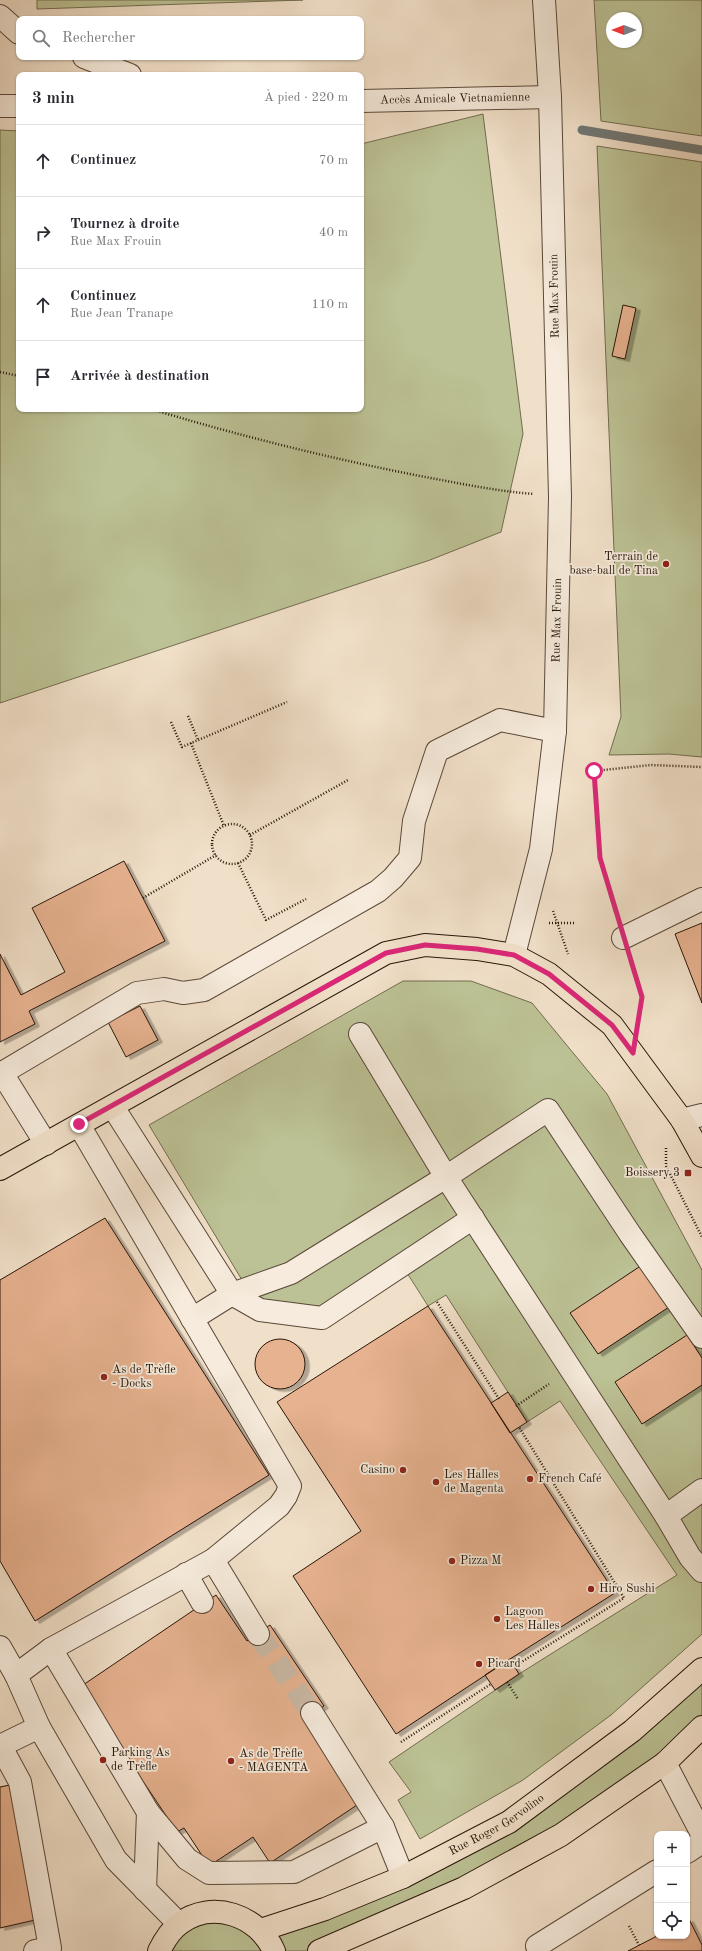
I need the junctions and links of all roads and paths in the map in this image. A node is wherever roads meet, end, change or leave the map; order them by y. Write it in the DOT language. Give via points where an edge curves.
graph roads {
  1 [pos="544,0"];
  2 [pos="0,16"];
  3 [pos="16,30"];
  4 [pos="92,60"];
  5 [pos="122,72"];
  6 [pos="550,97"];
  7 [pos="364,101"];
  8 [pos="0,106"];
  9 [pos="16,106"];
  10 [pos="0,372"];
  11 [pos="16,375"];
  12 [pos="161,412"];
  13 [pos="560,497"];
  14 [pos="287,702"];
  15 [pos="188,716"];
  16 [pos="171,722"];
  17 [pos="555,731"];
  18 [pos="198,740"];
  19 [pos="191,743"];
  20 [pos="702,767"];
  21 [pos="348,780"];
  22 [pos="224,826"];
  23 [pos="250,835"];
  24 [pos="216,855"];
  25 [pos="238,863"];
  26 [pos="143,898"];
  27 [pos="308,898"];
  28 [pos="702,899"];
  29 [pos="546,923"];
  30 [pos="574,923"];
  31 [pos="623,938"];
  32 [pos="514,955"];
  33 [pos="360,1034"];
  34 [pos="633,1053"];
  35 [pos="118,1115"];
  36 [pos="692,1118"];
  37 [pos="79,1124"];
  38 [pos="46,1144"];
  39 [pos="702,1156"];
  40 [pos="0,1169"];
  41 [pos="446,1177"];
  42 [pos="473,1218"];
  43 [pos="232,1294"];
  44 [pos="437,1302"];
  45 [pos="192,1319"];
  46 [pos="702,1337"];
  47 [pos="570,1369"];
  48 [pos="499,1399"];
  49 [pos="516,1406"];
  50 [pos="519,1427"];
  51 [pos="702,1490"];
  52 [pos="666,1516"];
  53 [pos="213,1560"];
  54 [pos="702,1571"];
  55 [pos="186,1574"];
  56 [pos="202,1602"];
  57 [pos="258,1634"];
  58 [pos="0,1648"];
  59 [pos="51,1649"];
  60 [pos="514,1666"];
  61 [pos="702,1669"];
  62 [pos="16,1675"];
  63 [pos="507,1682"];
  64 [pos="491,1684"];
  65 [pos="518,1699"];
  66 [pos="312,1713"];
  67 [pos="39,1727"];
  68 [pos="702,1727"];
  69 [pos="401,1742"];
  70 [pos="0,1746"];
  71 [pos="665,1764"];
  72 [pos="148,1812"];
  73 [pos="383,1827"];
  74 [pos="702,1834"];
  75 [pos="702,1842"];
  76 [pos="690,1850"];
  77 [pos="654,1873"];
  78 [pos="403,1876"];
  79 [pos="145,1890"];
  80 [pos="179,1924"];
  81 [pos="629,1926"];
  82 [pos="261,1930"];
  83 [pos="639,1945"];
  84 [pos="537,1946"];
  85 [pos="35,1951"];
  86 [pos="159,1951"];
  87 [pos="274,1951"];
  88 [pos="319,1951"];
  1 -- 6 [label="street, Rue Max Frouin"];
  2 -- 3 [label="street"];
  4 -- 5 [label="street"];
  6 -- 7 [label="street, Accès Amicale Vietnamienne"];
  6 -- 13 [label="street, Rue Max Frouin"];
  8 -- 9 [label="street"];
  10 -- 11 [label="path"];
  12 -- 13 [label="path" via="340,460 495,491"];
  13 -- 17 [label="street, Rue Max Frouin"];
  14 -- 18 [label="path"];
  15 -- 18 [label="path"];
  16 -- 19 [label="path" via="182,747"];
  17 -- 32 [label="street, Rue Max Frouin" via="541,849"];
  17 -- 38 [label="street" via="500,720 437,751 414,821 410,858 378,891 204,990 183,993 164,989 137,993 2,1073"];
  18 -- 19 [label="path"];
  19 -- 22 [label="path"];
  20 -- 31 [label="path" via="651,765 594,771 600,858"];
  21 -- 23 [label="path"];
  22 -- 23 [label="path" via="236,825"];
  22 -- 24 [label="path" via="213,842"];
  23 -- 25 [label="path" via="251,852"];
  24 -- 25 [label="path" via="226,863"];
  24 -- 26 [label="path"];
  25 -- 27 [label="path" via="266,920"];
  28 -- 31 [label="street"];
  29 -- 30 [label="path"];
  31 -- 34 [label="path" via="642,997"];
  32 -- 34 [label="main road" via="549,974 612,1025"];
  32 -- 37 [label="main road" via="425,945 386,953"];
  33 -- 41 [label="street"];
  34 -- 36 [label="main road"];
  35 -- 43 [label="street"];
  36 -- 39 [label="main road"];
  37 -- 38 [label="main road"];
  37 -- 45 [label="street"];
  38 -- 40 [label="main road"];
  41 -- 42 [label="street"];
  41 -- 43 [label="street" via="291,1273"];
  41 -- 46 [label="street" via="548,1110"];
  42 -- 43 [label="street" via="322,1318 260,1310"];
  42 -- 47 [label="street"];
  43 -- 45 [label="street"];
  44 -- 48 [label="path"];
  45 -- 53 [label="street" via="290,1486 278,1506"];
  47 -- 49 [label="path"];
  47 -- 52 [label="street"];
  50 -- 60 [label="path" via="624,1598"];
  51 -- 52 [label="street"];
  52 -- 54 [label="street" via="690,1557"];
  53 -- 55 [label="street"];
  53 -- 57 [label="street"];
  55 -- 56 [label="street"];
  55 -- 59 [label="street"];
  58 -- 62 [label="street"];
  59 -- 62 [label="street"];
  59 -- 72 [label="street"];
  61 -- 78 [label="main road, Rue Roger Gervolino" via="632,1731 509,1822"];
  62 -- 67 [label="street"];
  63 -- 65 [label="path"];
  64 -- 69 [label="path"];
  66 -- 73 [label="street"];
  67 -- 70 [label="street"];
  67 -- 79 [label="street" via="116,1860"];
  68 -- 71 [label="main road"];
  70 -- 85 [label="street" via="20,1782 50,1948"];
  71 -- 74 [label="street"];
  71 -- 88 [label="main road" via="560,1835 464,1888"];
  72 -- 73 [label="street" via="187,1859 209,1873 294,1872"];
  72 -- 79 [label="street"];
  73 -- 78 [label="street"];
  75 -- 76 [label="street"];
  77 -- 84 [label="street"];
  78 -- 82 [label="main road, Rue Roger Gervolino" via="325,1909"];
  79 -- 80 [label="street"];
  80 -- 82 [label="main road" via="194,1915 218,1912 246,1919"];
  80 -- 86 [label="main road" via="166,1938"];
  81 -- 83 [label="path"];
  82 -- 87 [label="main road"];
}
